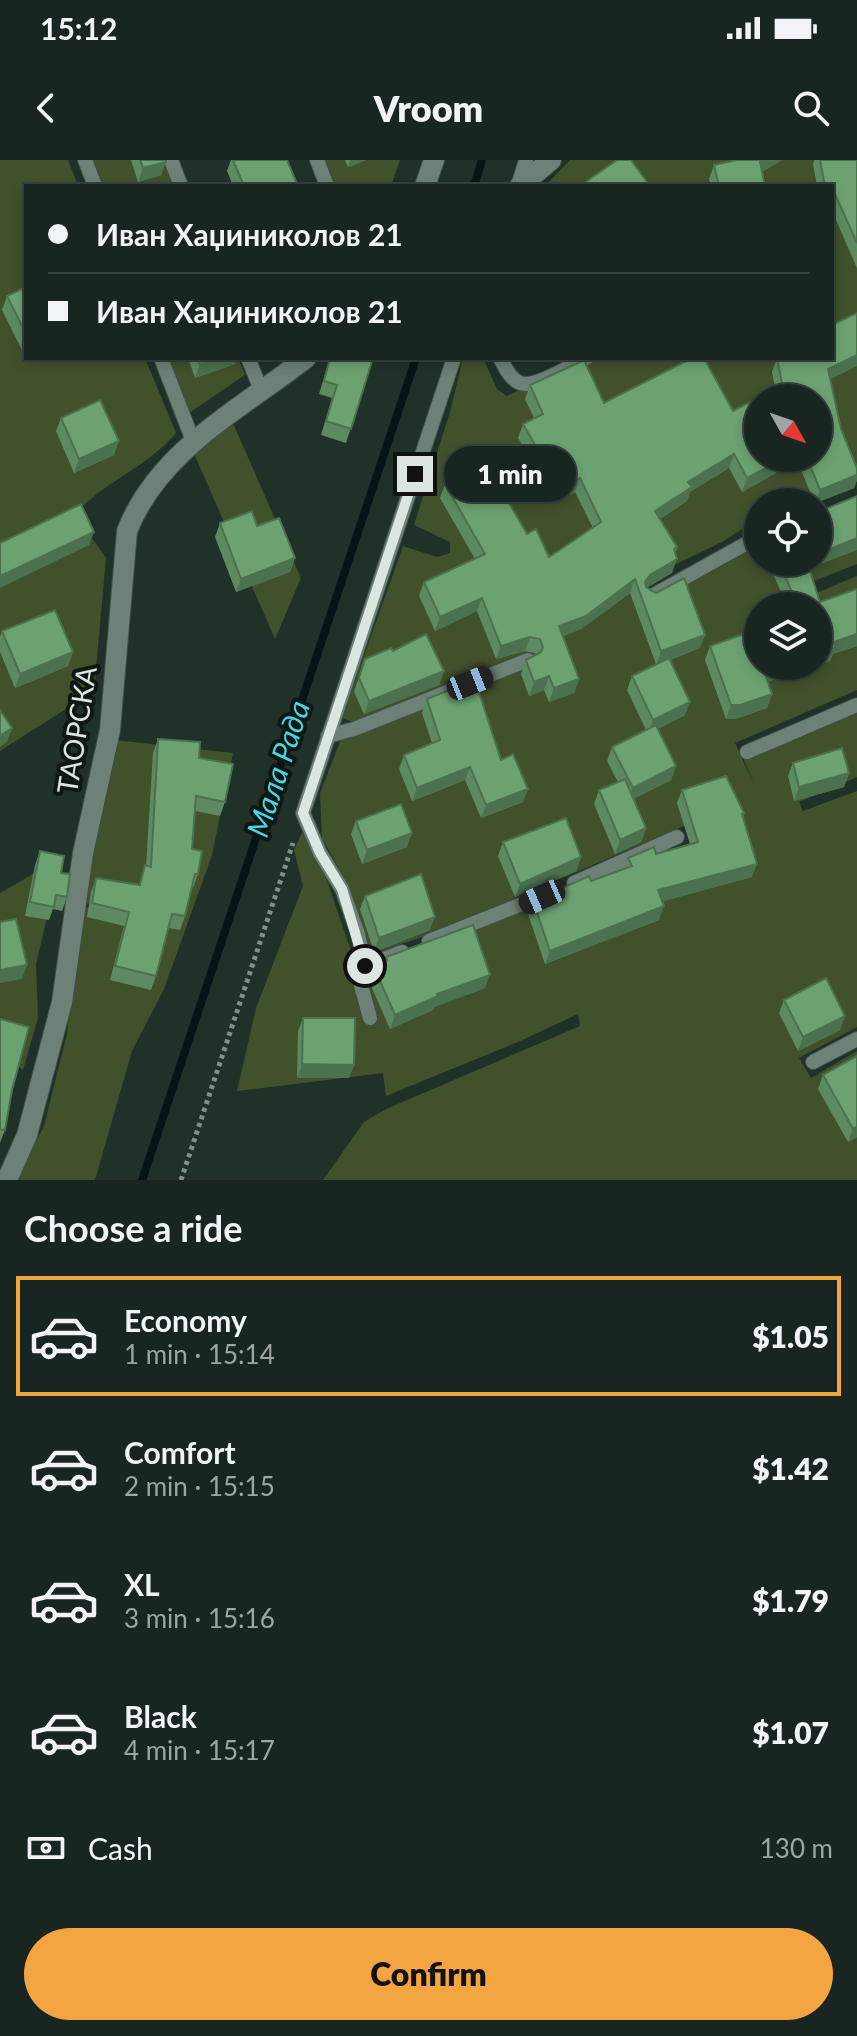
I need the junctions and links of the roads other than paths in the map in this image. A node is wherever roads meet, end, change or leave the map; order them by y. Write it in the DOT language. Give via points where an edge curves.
graph roads {
  1 [pos="85,160"];
  2 [pos="171,160"];
  3 [pos="317,160"];
  4 [pos="434,160"];
  5 [pos="526,160"];
  6 [pos="551,160"];
  7 [pos="94,184"];
  8 [pos="180,184"];
  9 [pos="326,184"];
  10 [pos="426,184"];
  11 [pos="520,184"];
  12 [pos="521,184"];
  13 [pos="162,360"];
  14 [pos="249,360"];
  15 [pos="303,360"];
  16 [pos="453,360"];
  17 [pos="501,360"];
  18 [pos="582,360"];
  19 [pos="262,392"];
  20 [pos="193,441"];
  21 [pos="744,545"];
  22 [pos="650,597"];
  23 [pos="528,660"];
  24 [pos="857,705"];
  25 [pos="328,736"];
  26 [pos="747,752"];
  27 [pos="677,837"];
  28 [pos="365,966"];
  29 [pos="370,1018"];
  30 [pos="857,1039"];
  31 [pos="813,1062"];
  32 [pos="7,1180"];
  1 -- 7 [label="lane"];
  2 -- 8 [label="lane"];
  3 -- 9 [label="lane"];
  4 -- 10 [label="street"];
  5 -- 11 [label="lane"];
  6 -- 12 [label="street"];
  13 -- 20 [label="lane"];
  14 -- 19 [label="lane"];
  15 -- 19 [label="street, ТАОРСКА"];
  16 -- 25 [label="lane"];
  17 -- 18 [label="lane" via="510,376 532,385"];
  19 -- 20 [label="street, ТАОРСКА"];
  20 -- 32 [label="street, ТАОРСКА" via="159,474 127,531 110,730 83,853 62,1002 27,1135"];
  21 -- 22 [label="lane"];
  23 -- 25 [label="lane"];
  24 -- 26 [label="lane"];
  25 -- 28 [label="lane" via="303,813 342,889"];
  27 -- 28 [label="lane" via="515,909"];
  28 -- 29 [label="lane" via="361,985"];
  30 -- 31 [label="lane"];
}
